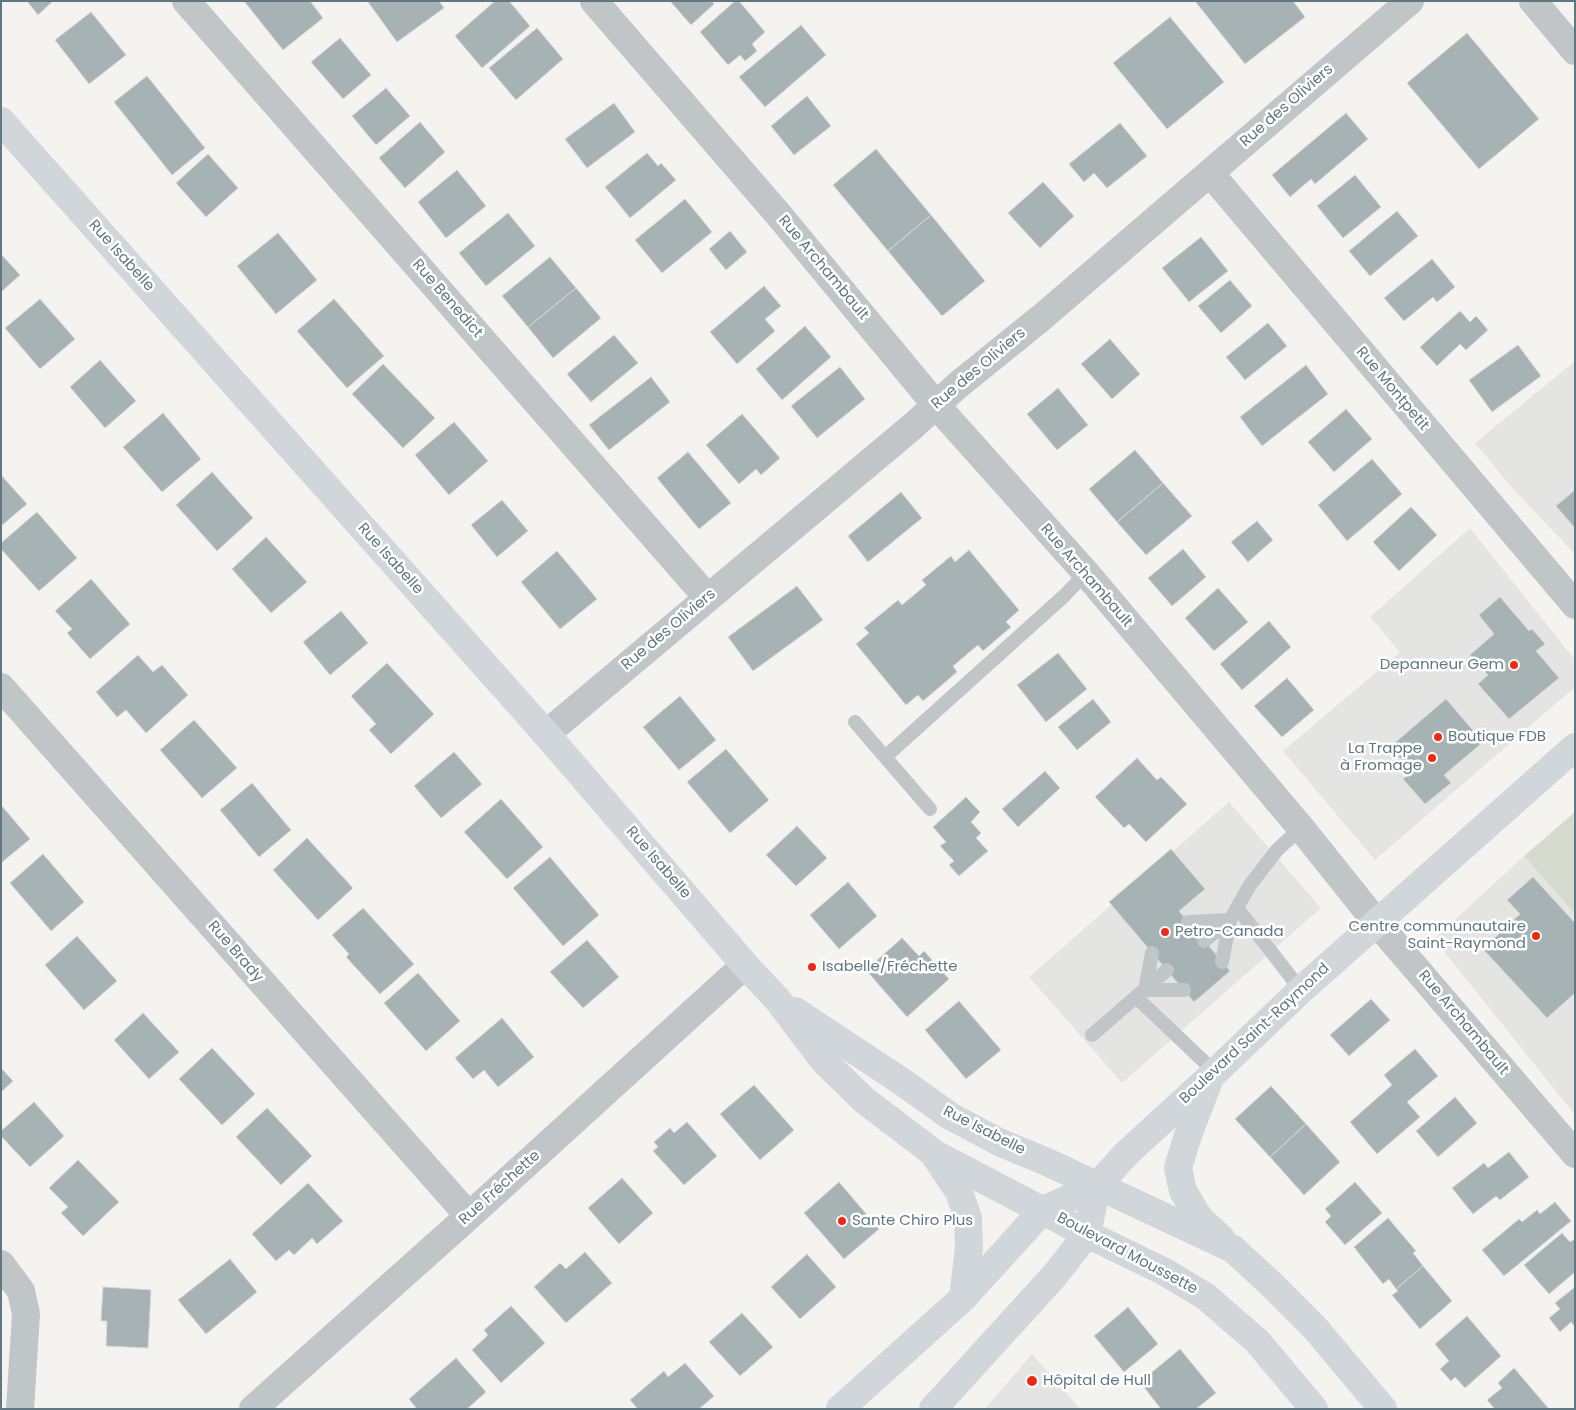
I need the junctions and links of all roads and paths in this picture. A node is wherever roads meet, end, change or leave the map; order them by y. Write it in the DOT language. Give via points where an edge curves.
graph roads {
  1 [pos="186,1"];
  2 [pos="594,1"];
  3 [pos="1410,1"];
  4 [pos="1533,1"];
  5 [pos="1575,51"];
  6 [pos="1,121"];
  7 [pos="1210,173"];
  8 [pos="936,405"];
  9 [pos="1086,573"];
  10 [pos="707,597"];
  11 [pos="1575,605"];
  12 [pos="1,687"];
  13 [pos="855,722"];
  14 [pos="546,734"];
  15 [pos="1575,748"];
  16 [pos="885,757"];
  17 [pos="930,809"];
  18 [pos="1301,828"];
  19 [pos="1234,915"];
  20 [pos="1188,922"];
  21 [pos="1377,923"];
  22 [pos="1204,941"];
  23 [pos="1152,952"];
  24 [pos="1222,962"];
  25 [pos="745,964"];
  26 [pos="1167,970"];
  27 [pos="1184,990"];
  28 [pos="1301,990"];
  29 [pos="1140,993"];
  30 [pos="777,999"];
  31 [pos="1092,1035"];
  32 [pos="1213,1074"];
  33 [pos="934,1154"];
  34 [pos="1575,1154"];
  35 [pos="1097,1186"];
  36 [pos="1043,1210"];
  37 [pos="469,1216"];
  38 [pos="1087,1234"];
  39 [pos="1234,1249"];
  40 [pos="1,1264"];
  41 [pos="963,1298"];
  42 [pos="20,1409"];
  43 [pos="252,1409"];
  44 [pos="840,1409"];
  45 [pos="933,1409"];
  46 [pos="1314,1409"];
  47 [pos="1383,1409"];
  1 -- 10 [label="street, Rue Benedict"];
  2 -- 8 [label="street, Rue Archambault" via="778,214"];
  3 -- 7 [label="street, Rue des Oliviers"];
  4 -- 5 [label="street"];
  6 -- 14 [label="street, Rue Isabelle"];
  7 -- 8 [label="street, Rue des Oliviers"];
  7 -- 11 [label="street, Rue Montpetit"];
  8 -- 9 [label="street, Rue Archambault"];
  8 -- 10 [label="street, Rue des Oliviers"];
  9 -- 16 [label="lane"];
  9 -- 18 [label="street, Rue Archambault"];
  10 -- 14 [label="street, Rue des Oliviers"];
  12 -- 37 [label="street, Rue Brady"];
  13 -- 16 [label="lane"];
  14 -- 25 [label="street, Rue Isabelle"];
  15 -- 21 [label="street, Boulevard Saint-Raymond"];
  16 -- 17 [label="lane"];
  18 -- 19 [label="lane" via="1277,850 1250,885"];
  18 -- 21 [label="street, Rue Archambault"];
  19 -- 20 [label="lane"];
  19 -- 22 [label="lane"];
  19 -- 24 [label="lane"];
  19 -- 28 [label="lane"];
  21 -- 28 [label="street, Boulevard Saint-Raymond"];
  21 -- 34 [label="street, Rue Archambault"];
  23 -- 29 [label="lane"];
  25 -- 30 [label="street, Rue Isabelle"];
  25 -- 37 [label="street, Rue Fréchette"];
  26 -- 29 [label="lane"];
  27 -- 29 [label="lane"];
  28 -- 32 [label="street, Boulevard Saint-Raymond"];
  29 -- 31 [label="lane"];
  29 -- 32 [label="lane"];
  30 -- 33 [label="street, Rue Isabelle" via="824,1061 864,1100"];
  30 -- 35 [label="street, Rue Isabelle" via="950,1116"];
  32 -- 35 [label="street, Boulevard Saint-Raymond" via="1127,1153"];
  32 -- 39 [label="street" via="1178,1168 1184,1191 1199,1218"];
  33 -- 36 [label="street, Rue Isabelle"];
  33 -- 41 [label="street" via="959,1192 968,1218 969,1248"];
  35 -- 36 [label="street, Boulevard Saint-Raymond"];
  35 -- 38 [label="street"];
  35 -- 39 [label="street"];
  36 -- 38 [label="street, Boulevard Moussette"];
  36 -- 41 [label="street, Boulevard Saint-Raymond"];
  37 -- 43 [label="street, Rue Fréchette"];
  38 -- 45 [label="street" via="1055,1275"];
  38 -- 46 [label="street, Boulevard Moussette" via="1165,1272 1205,1296 1257,1341"];
  39 -- 47 [label="street" via="1315,1328"];
  40 -- 42 [label="street" via="21,1291 26,1314"];
  41 -- 44 [label="street, Boulevard Saint-Raymond"];
}
